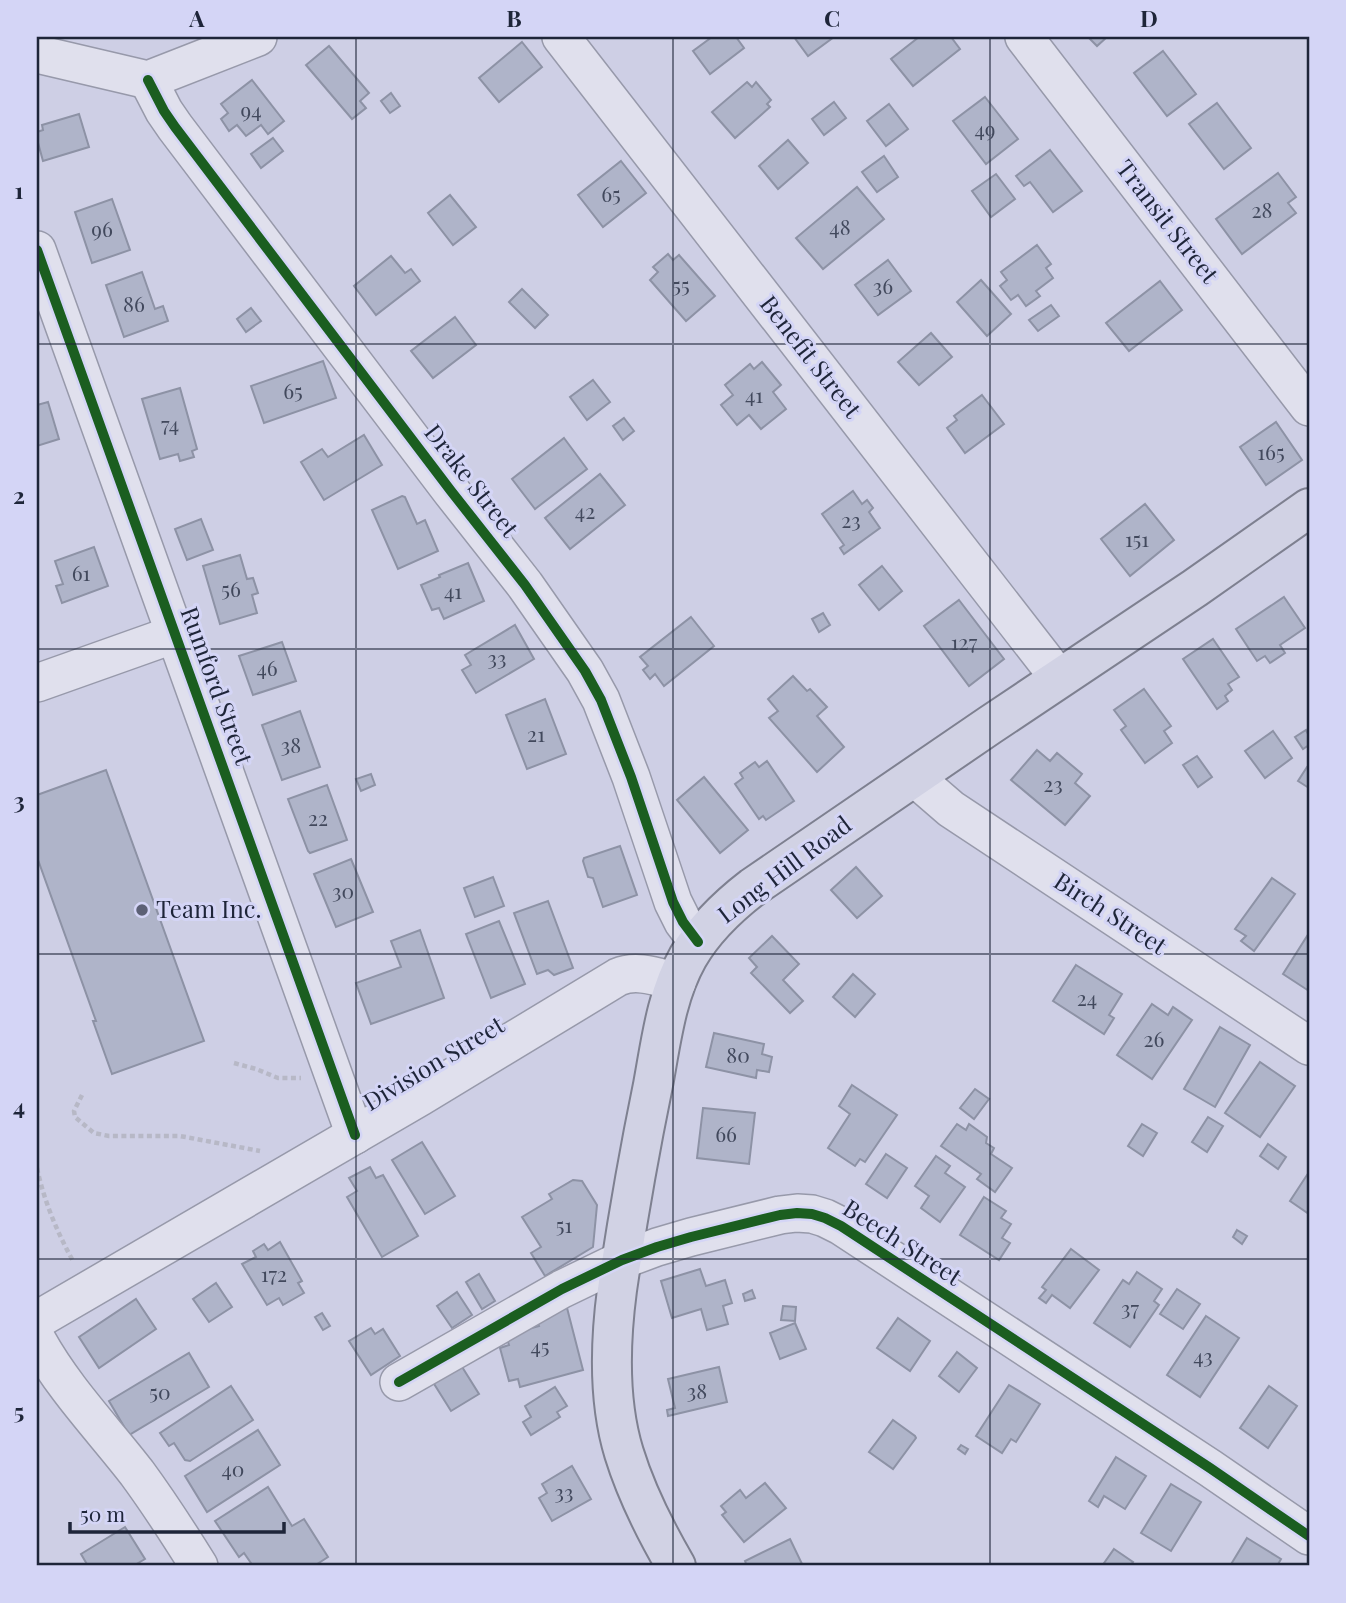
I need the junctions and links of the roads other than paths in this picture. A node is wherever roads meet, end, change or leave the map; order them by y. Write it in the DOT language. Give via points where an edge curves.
graph roads {
  1 [pos="258,37"];
  2 [pos="561,37"];
  3 [pos="1024,37"];
  4 [pos="37,54"];
  5 [pos="148,80"];
  6 [pos="37,250"];
  7 [pos="1309,407"];
  8 [pos="1309,509"];
  9 [pos="175,634"];
  10 [pos="1059,678"];
  11 [pos="37,684"];
  12 [pos="914,777"];
  13 [pos="698,942"];
  14 [pos="677,982"];
  15 [pos="1309,1046"];
  16 [pos="355,1135"];
  17 [pos="622,1260"];
  18 [pos="37,1320"];
  19 [pos="42,1358"];
  20 [pos="399,1382"];
  21 [pos="1309,1536"];
  22 [pos="199,1566"];
  23 [pos="676,1566"];
  1 -- 5 [label="street"];
  2 -- 10 [label="street, Benefit Street"];
  3 -- 7 [label="street, Transit Street"];
  4 -- 5 [label="street"];
  5 -- 13 [label="street, Drake Street" via="175,127 586,671 631,777 673,902"];
  6 -- 9 [label="street, Rumford Street"];
  8 -- 10 [label="main road, Long Hill Road"];
  9 -- 11 [label="street"];
  9 -- 16 [label="street, Rumford Street"];
  10 -- 12 [label="main road, Long Hill Road"];
  12 -- 13 [label="main road, Long Hill Road" via="738,899"];
  12 -- 15 [label="street, Birch Street" via="951,809"];
  13 -- 14 [label="main road, Long Hill Road"];
  14 -- 16 [label="street, Division Street" via="637,974 618,977"];
  14 -- 17 [label="main road, Long Hill Road" via="644,1128"];
  16 -- 18 [label="street, Division Street"];
  17 -- 20 [label="street, Beech Street"];
  17 -- 21 [label="street, Beech Street" via="780,1215 825,1218"];
  17 -- 23 [label="main road, Long Hill Road" via="613,1316 615,1410 629,1469"];
  19 -- 22 [label="street" via="137,1473"];
}
